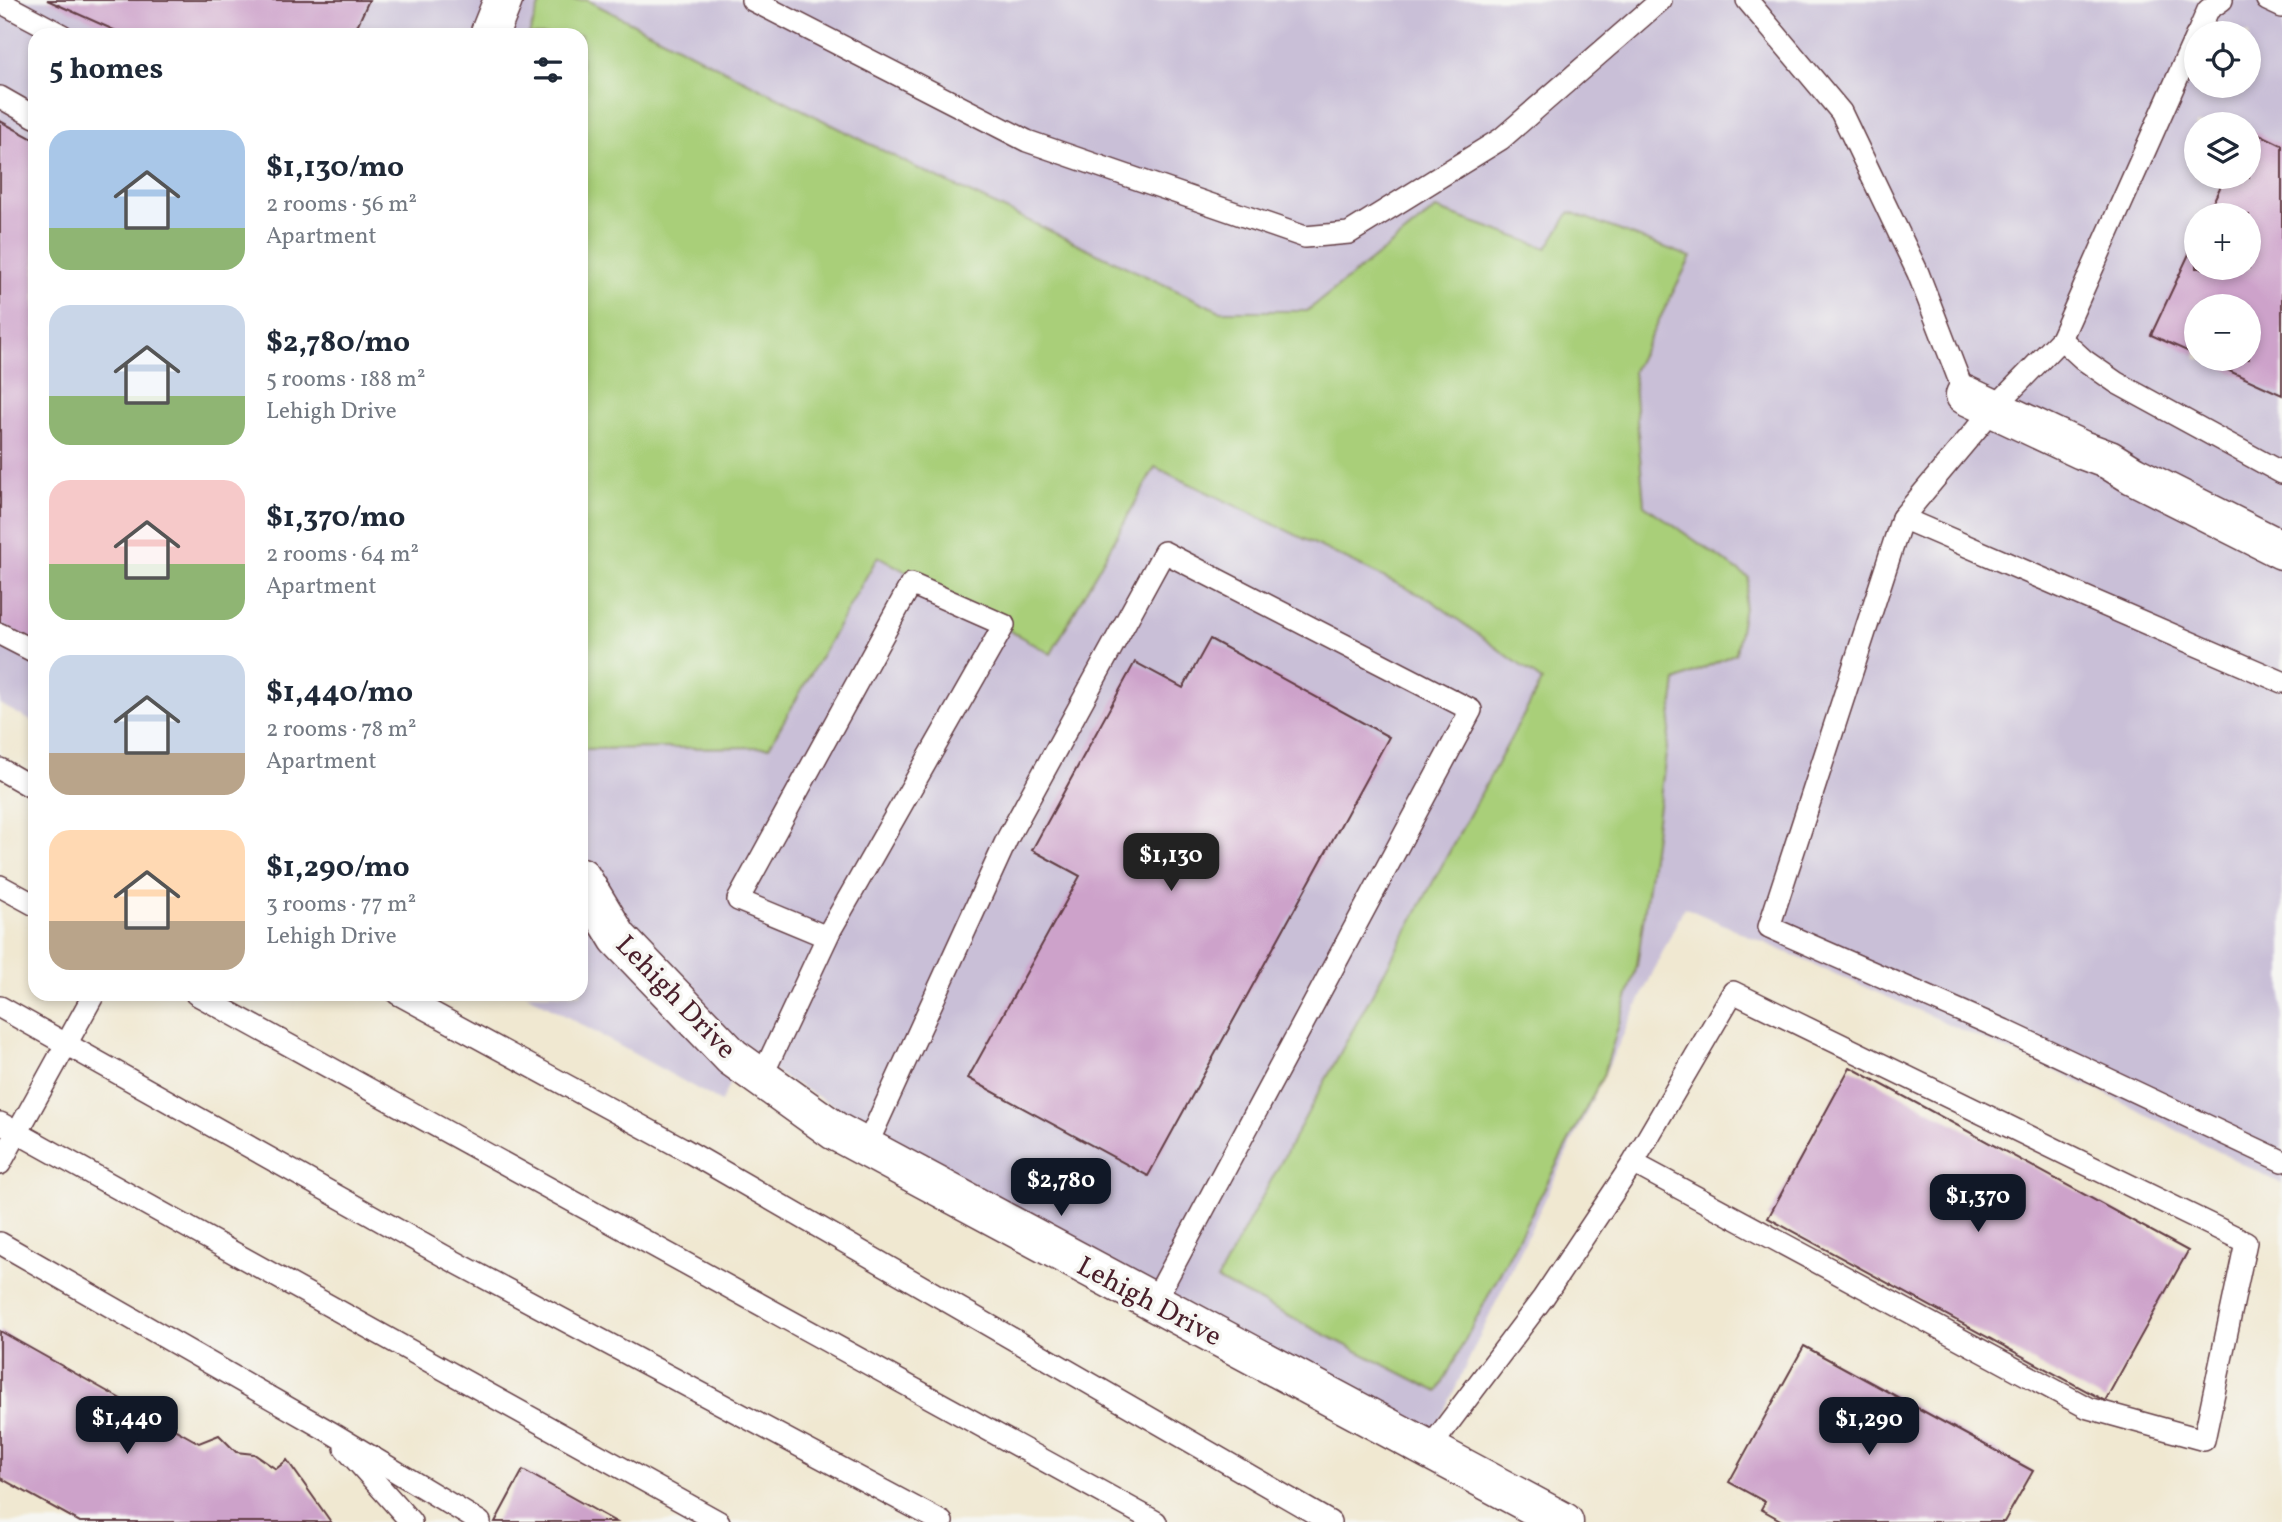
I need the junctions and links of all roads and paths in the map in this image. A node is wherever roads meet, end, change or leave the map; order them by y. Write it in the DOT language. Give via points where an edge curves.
graph roads {
  1 [pos="503,0"];
  2 [pos="752,0"];
  3 [pos="1661,0"];
  4 [pos="1747,0"];
  5 [pos="2222,0"];
  6 [pos="2267,0"];
  7 [pos="0,2"];
  8 [pos="2282,7"];
  9 [pos="2203,21"];
  10 [pos="49,28"];
  11 [pos="492,28"];
  12 [pos="2184,64"];
  13 [pos="0,97"];
  14 [pos="28,113"];
  15 [pos="2060,338"];
  16 [pos="1979,401"];
  17 [pos="2282,473"];
  18 [pos="1902,518"];
  19 [pos="2282,550"];
  20 [pos="0,634"];
  21 [pos="28,648"];
  22 [pos="2282,682"];
  23 [pos="0,769"];
  24 [pos="28,785"];
  25 [pos="0,886"];
  26 [pos="588,889"];
  27 [pos="28,901"];
  28 [pos="827,937"];
  29 [pos="89,1001"];
  30 [pos="209,1001"];
  31 [pos="411,1001"];
  32 [pos="0,1007"];
  33 [pos="65,1043"];
  34 [pos="761,1078"];
  35 [pos="8,1128"];
  36 [pos="866,1147"];
  37 [pos="2282,1161"];
  38 [pos="1633,1163"];
  39 [pos="0,1164"];
  40 [pos="0,1243"];
  41 [pos="1154,1302"];
  42 [pos="332,1433"];
  43 [pos="1429,1449"];
  44 [pos="411,1522"];
  45 [pos="480,1522"];
  46 [pos="719,1522"];
  47 [pos="942,1522"];
  48 [pos="1156,1522"];
  49 [pos="1330,1522"];
  50 [pos="1564,1522"];
  1 -- 11 [label="street"];
  2 -- 3 [label="lane" via="1027,141 1305,237 1349,233 1501,139"];
  4 -- 16 [label="lane" via="1841,112"];
  5 -- 9 [label="lane" via="2208,9"];
  6 -- 8 [label="lane"];
  7 -- 10 [label="lane"];
  12 -- 15 [label="lane"];
  13 -- 14 [label="lane"];
  15 -- 16 [label="lane"];
  15 -- 17 [label="lane" via="2117,383"];
  16 -- 18 [label="lane"];
  16 -- 19 [label="street" via="2109,460"];
  18 -- 22 [label="lane"];
  18 -- 37 [label="lane" via="1769,927 2004,1030"];
  20 -- 21 [label="lane"];
  23 -- 24 [label="lane"];
  25 -- 27 [label="lane"];
  26 -- 34 [label="street, Lehigh Drive" via="618,938 732,1057"];
  28 -- 28 [label="lane" via="1004,625 911,584 738,900"];
  28 -- 34 [label="lane"];
  29 -- 33 [label="lane"];
  30 -- 48 [label="lane"];
  31 -- 49 [label="lane" via="694,1155"];
  32 -- 33 [label="lane"];
  33 -- 35 [label="lane"];
  33 -- 47 [label="lane" via="444,1256"];
  34 -- 36 [label="street, Lehigh Drive" via="835,1131"];
  35 -- 39 [label="lane"];
  35 -- 46 [label="lane"];
  36 -- 41 [label="street, Lehigh Drive"];
  36 -- 41 [label="lane" via="1007,839 1164,552 1471,710"];
  38 -- 38 [label="lane" via="1733,992 2246,1242 2204,1440 2088,1408"];
  38 -- 43 [label="lane" via="1544,1298"];
  40 -- 42 [label="lane"];
  41 -- 43 [label="street, Lehigh Drive"];
  42 -- 44 [label="lane"];
  42 -- 45 [label="lane"];
  43 -- 50 [label="street, Lehigh Drive"];
}
